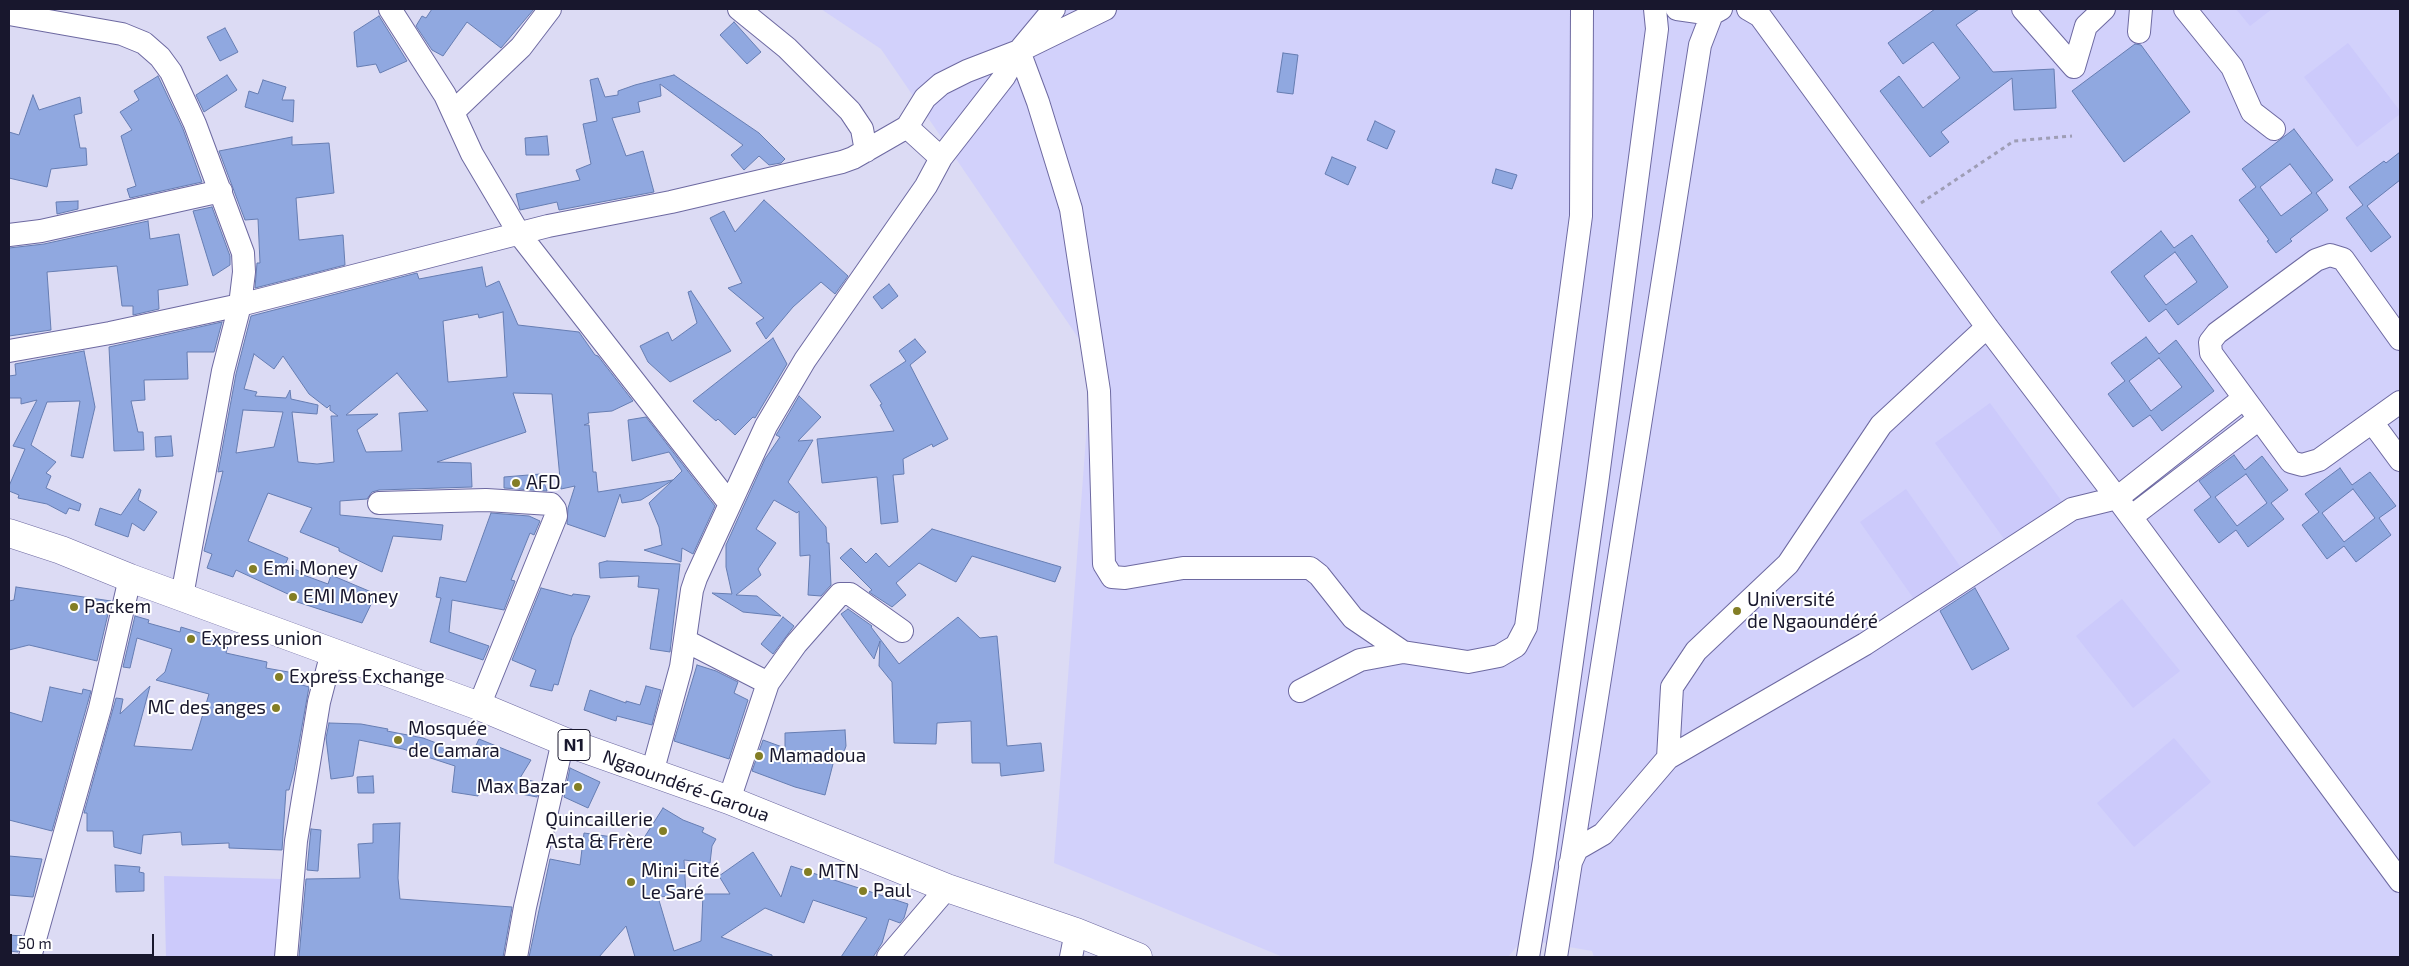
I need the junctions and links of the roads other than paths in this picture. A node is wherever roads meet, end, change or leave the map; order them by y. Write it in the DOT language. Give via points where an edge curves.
graph roads {
  1 [pos="390,9"];
  2 [pos="550,9"];
  3 [pos="739,9"];
  4 [pos="1054,9"];
  5 [pos="1105,9"];
  6 [pos="1582,9"];
  7 [pos="1654,9"];
  8 [pos="1677,9"];
  9 [pos="1748,9"];
  10 [pos="2023,9"];
  11 [pos="2104,9"];
  12 [pos="2141,9"];
  13 [pos="2185,9"];
  14 [pos="1717,11"];
  15 [pos="9,14"];
  16 [pos="2139,32"];
  17 [pos="1019,51"];
  18 [pos="454,111"];
  19 [pos="907,127"];
  20 [pos="2274,130"];
  21 [pos="866,151"];
  22 [pos="942,158"];
  23 [pos="220,191"];
  24 [pos="9,235"];
  25 [pos="520,235"];
  26 [pos="240,305"];
  27 [pos="1987,326"];
  28 [pos="2400,339"];
  29 [pos="9,351"];
  30 [pos="2244,398"];
  31 [pos="2400,402"];
  32 [pos="2259,419"];
  33 [pos="2372,422"];
  34 [pos="2400,460"];
  35 [pos="2117,498"];
  36 [pos="379,503"];
  37 [pos="730,504"];
  38 [pos="2131,517"];
  39 [pos="9,533"];
  40 [pos="130,578"];
  41 [pos="182,596"];
  42 [pos="902,631"];
  43 [pos="686,641"];
  44 [pos="332,652"];
  45 [pos="1403,652"];
  46 [pos="768,683"];
  47 [pos="1300,691"];
  48 [pos="479,706"];
  49 [pos="564,741"];
  50 [pos="1668,758"];
  51 [pos="652,773"];
  52 [pos="729,800"];
  53 [pos="1570,864"];
  54 [pos="2400,881"];
  55 [pos="947,888"];
  56 [pos="1074,945"];
  57 [pos="30,957"];
  58 [pos="286,957"];
  59 [pos="516,957"];
  60 [pos="888,957"];
  61 [pos="1138,957"];
  62 [pos="1528,957"];
  63 [pos="1556,957"];
  1 -- 18 [label="street"];
  2 -- 18 [label="street" via="521,47"];
  3 -- 21 [label="street" via="787,48 850,111 862,129"];
  4 -- 17 [label="street"];
  5 -- 17 [label="street"];
  6 -- 45 [label="street" via="1581,216 1526,627 1516,646 1499,656 1468,662"];
  7 -- 62 [label="street" via="1656,29 1597,484"];
  8 -- 14 [label="street"];
  9 -- 27 [label="street" via="1760,16 1906,214 1928,230"];
  10 -- 11 [label="street" via="2074,67 2086,26"];
  12 -- 16 [label="street"];
  13 -- 20 [label="street" via="2232,67 2252,112"];
  14 -- 53 [label="street" via="1700,45"];
  15 -- 23 [label="street" via="122,34 144,43 171,72"];
  17 -- 19 [label="street" via="941,84 925,98"];
  17 -- 22 [label="street" via="1004,77"];
  17 -- 45 [label="street" via="1071,209 1100,392 1104,564 1112,577 1125,578 1182,568 1310,568 1353,618"];
  18 -- 25 [label="street" via="472,154"];
  19 -- 21 [label="street"];
  19 -- 22 [label="street"];
  21 -- 25 [label="street" via="828,165 671,202 570,221"];
  22 -- 37 [label="street" via="805,360 766,426"];
  23 -- 24 [label="street" via="41,231"];
  23 -- 26 [label="street" via="242,253 244,272"];
  25 -- 26 [label="street"];
  25 -- 37 [label="street"];
  26 -- 29 [label="street"];
  26 -- 41 [label="street" via="223,371"];
  27 -- 35 [label="street"];
  27 -- 50 [label="street" via="1881,425 1788,564 1696,651 1672,687"];
  28 -- 30 [label="street" via="2344,259 2330,254 2316,260 2217,332 2210,342 2211,353"];
  30 -- 32 [label="street"];
  30 -- 35 [label="street"];
  31 -- 33 [label="street"];
  32 -- 33 [label="street" via="2291,462 2302,465 2319,460"];
  32 -- 38 [label="street"];
  33 -- 34 [label="street"];
  35 -- 38 [label="street"];
  35 -- 50 [label="street" via="2072,508 1865,644"];
  36 -- 48 [label="street" via="486,500 551,504 555,509 556,516"];
  37 -- 43 [label="street" via="692,590"];
  38 -- 54 [label="street"];
  39 -- 40 [label="highway, Ngaoundéré-Garoua / N1" via="62,550"];
  40 -- 41 [label="highway, Ngaoundéré-Garoua / N1"];
  40 -- 57 [label="street" via="100,708"];
  41 -- 44 [label="highway, Ngaoundéré-Garoua / N1"];
  42 -- 46 [label="street" via="850,594 840,594 796,644"];
  43 -- 46 [label="street"];
  43 -- 51 [label="street"];
  44 -- 48 [label="highway, Ngaoundéré-Garoua / N1"];
  44 -- 58 [label="street" via="319,702 296,841"];
  45 -- 47 [label="street" via="1360,660"];
  46 -- 52 [label="street"];
  48 -- 49 [label="highway, Ngaoundéré-Garoua / N1"];
  49 -- 51 [label="highway, Ngaoundéré-Garoua / N1"];
  49 -- 59 [label="street"];
  50 -- 53 [label="street" via="1603,834 1577,849"];
  51 -- 52 [label="highway, Ngaoundéré-Garoua / N1"];
  52 -- 55 [label="highway, Ngaoundéré-Garoua / N1"];
  53 -- 63 [label="street"];
  55 -- 56 [label="highway, Ngaoundéré-Garoua / N1"];
  55 -- 60 [label="street"];
  56 -- 61 [label="highway, Ngaoundéré-Garoua / N1"];
}
